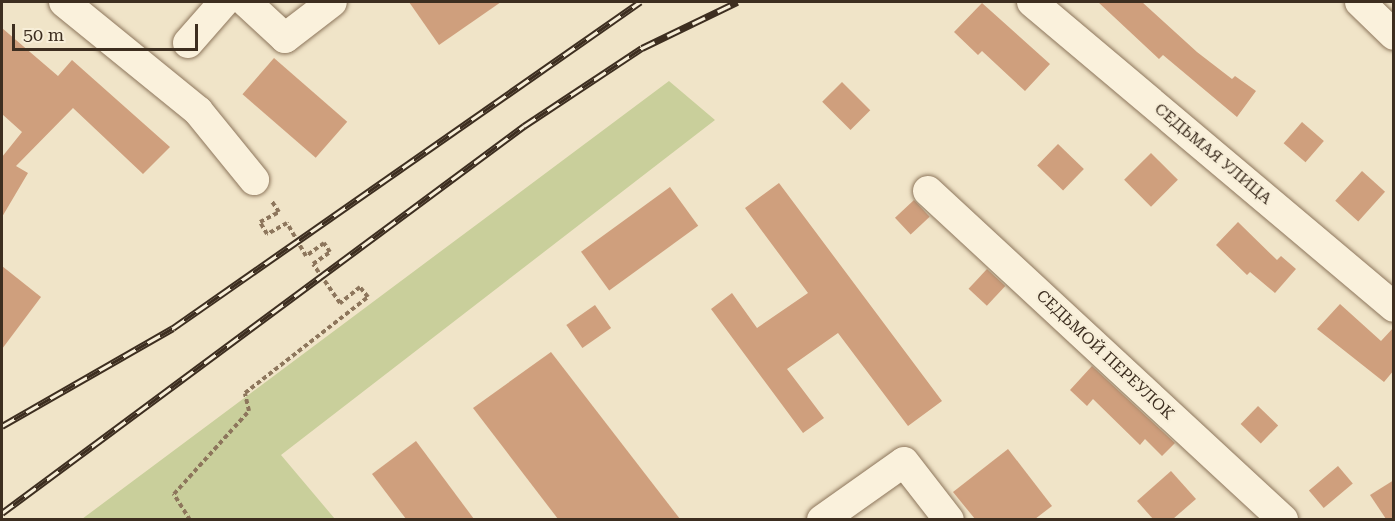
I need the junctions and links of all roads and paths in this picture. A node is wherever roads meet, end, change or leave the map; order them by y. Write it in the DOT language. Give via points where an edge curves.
graph roads {
  1 [pos="64,2"];
  2 [pos="224,2"];
  3 [pos="246,2"];
  4 [pos="332,2"];
  5 [pos="1032,2"];
  6 [pos="1360,2"];
  7 [pos="1394,35"];
  8 [pos="188,43"];
  9 [pos="261,187"];
  10 [pos="927,191"];
  11 [pos="1394,307"];
  12 [pos="190,519"];
  13 [pos="822,519"];
  14 [pos="949,519"];
  15 [pos="1283,519"];
  1 -- 9 [label="street" via="198,111"];
  2 -- 8 [label="street"];
  3 -- 4 [label="street" via="285,38"];
  5 -- 11 [label="street, СЕДЬМАЯ УЛИЦА"];
  6 -- 7 [label="street"];
  9 -- 12 [label="path" via="279,212 260,222 267,234 287,224 306,256 324,243 330,252 313,264 340,303 360,287 368,297 245,393 249,411 174,494"];
  10 -- 15 [label="street, СЕДЬМОЙ ПЕРЕУЛОК"];
  13 -- 14 [label="street" via="904,462"];
}
